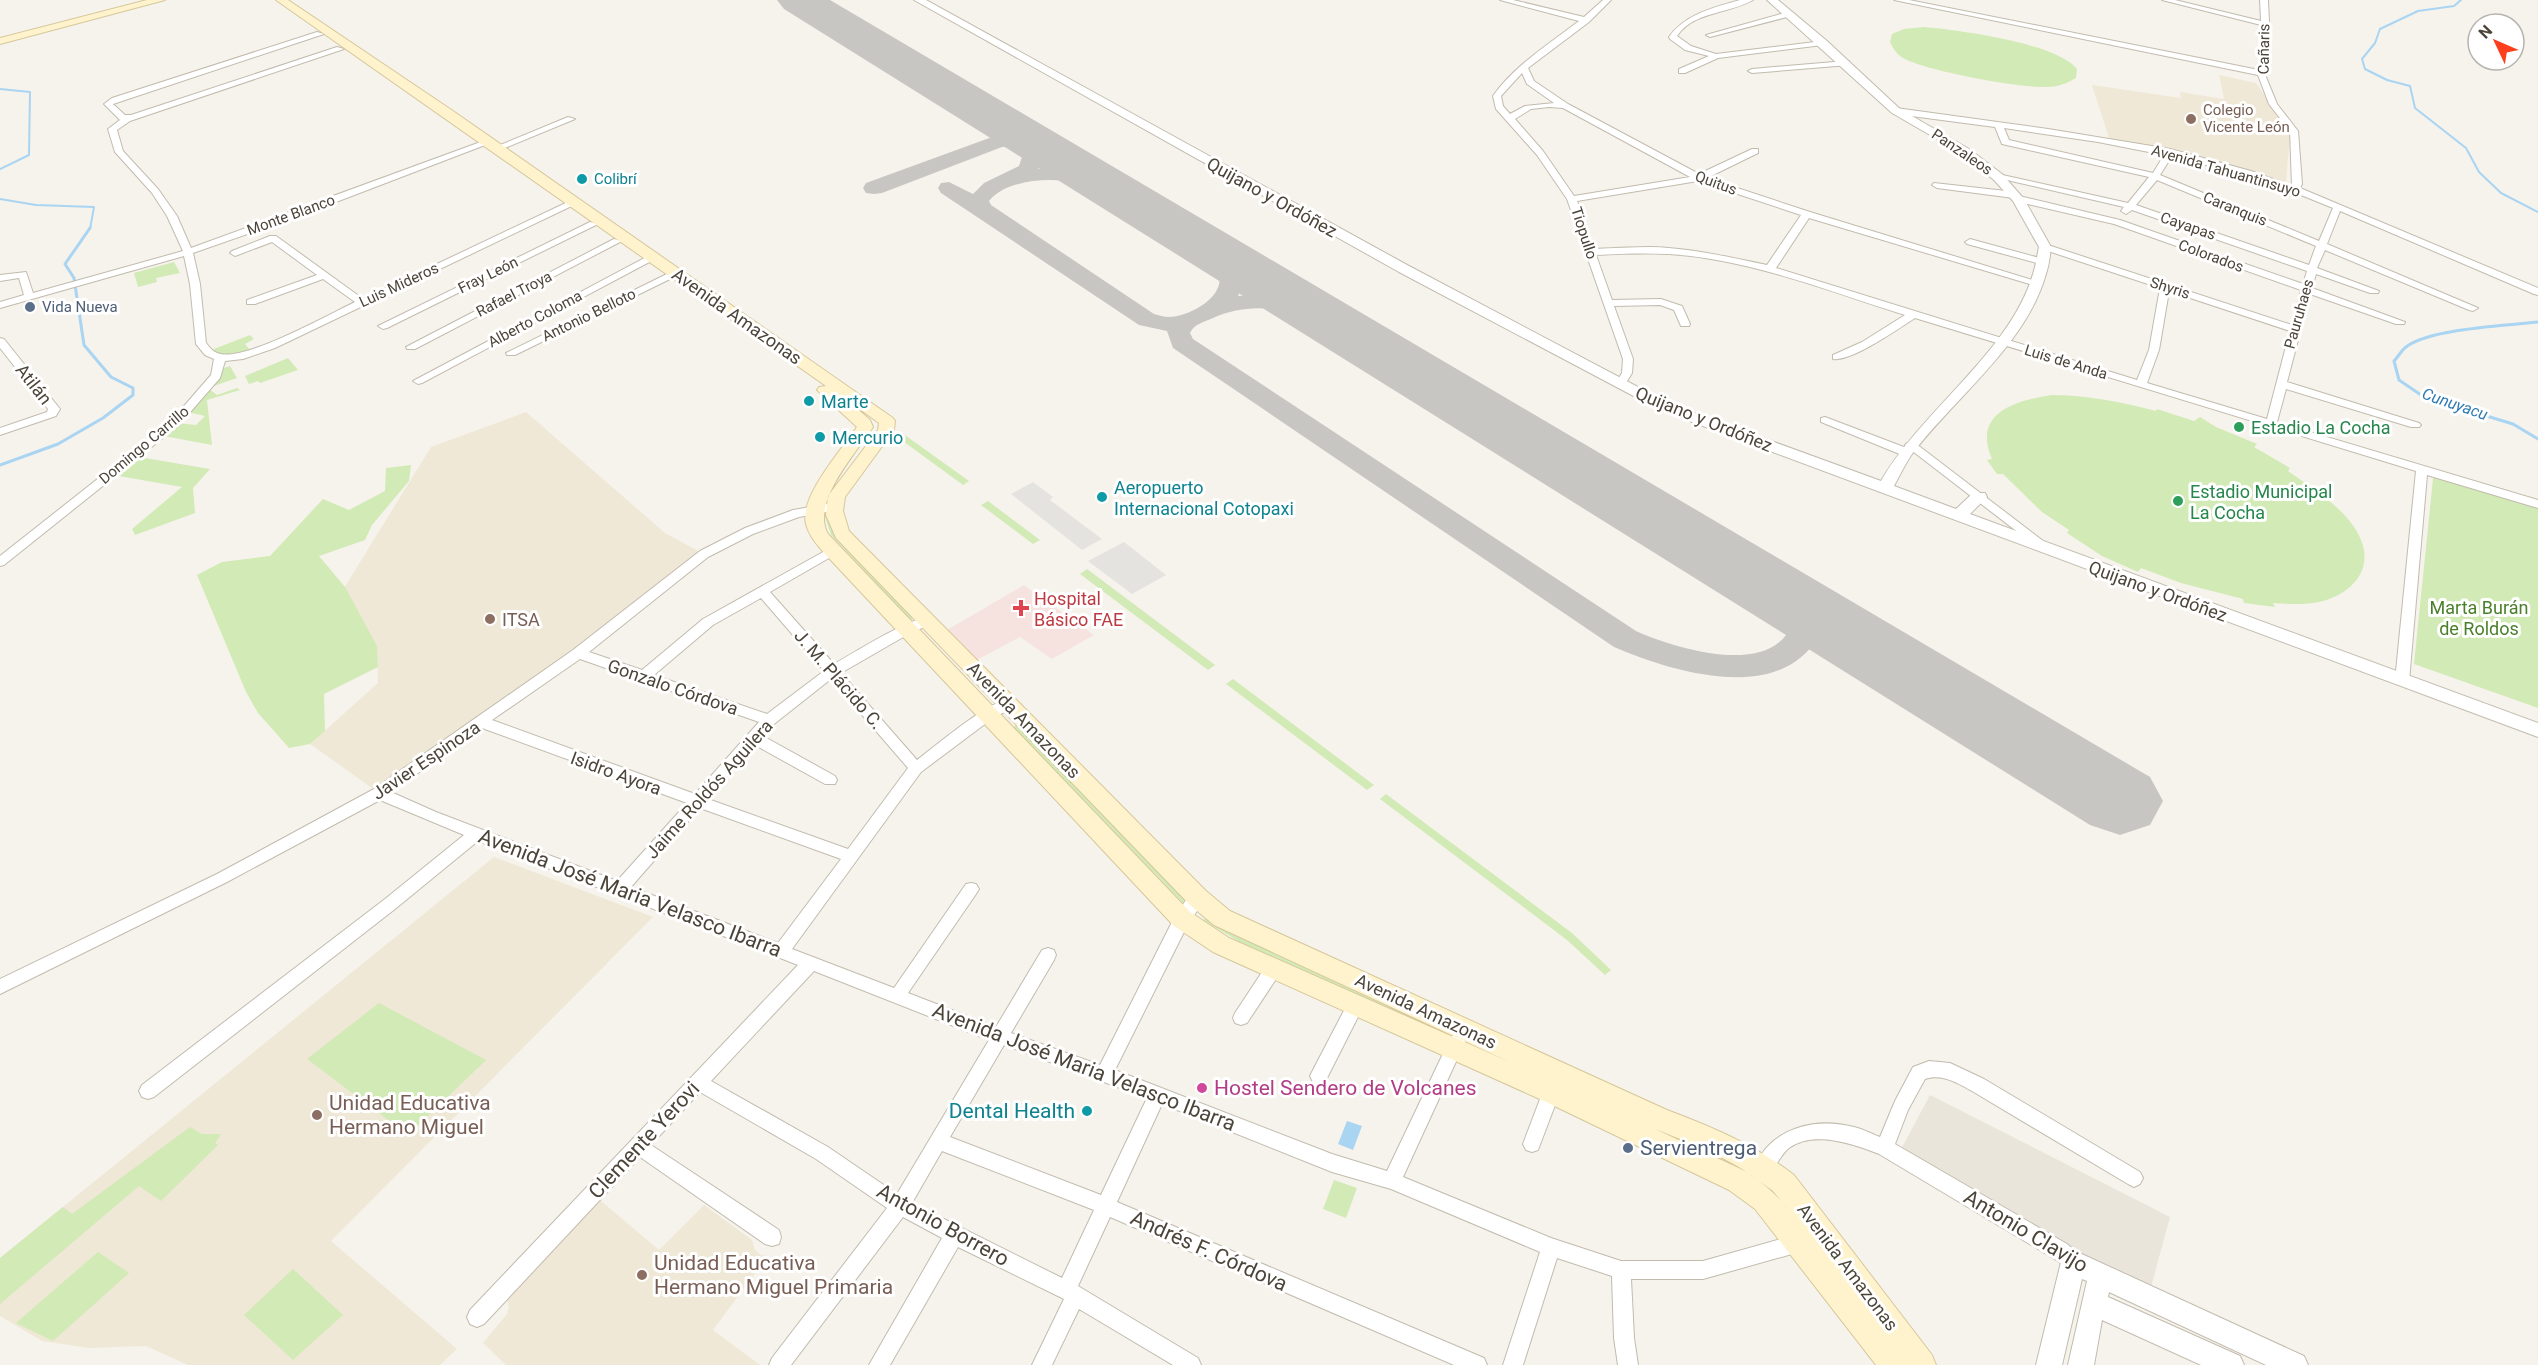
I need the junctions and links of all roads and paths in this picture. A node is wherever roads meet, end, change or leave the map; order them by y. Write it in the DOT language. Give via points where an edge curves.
graph roads {
  1 [pos="144,0"];
  2 [pos="160,0"];
  3 [pos="267,0"];
  4 [pos="281,0"];
  5 [pos="919,0"];
  6 [pos="1504,0"];
  7 [pos="1608,0"];
  8 [pos="1749,0"];
  9 [pos="1772,0"];
  10 [pos="1898,0"];
  11 [pos="2166,0"];
  12 [pos="2264,0"];
  13 [pos="1788,14"];
  14 [pos="1586,20"];
  15 [pos="2265,24"];
  16 [pos="320,34"];
  17 [pos="1710,35"];
  18 [pos="0,40"];
  19 [pos="1823,43"];
  20 [pos="340,49"];
  21 [pos="1716,57"];
  22 [pos="1846,63"];
  23 [pos="1524,67"];
  24 [pos="1752,70"];
  25 [pos="1682,71"];
  26 [pos="2262,73"];
  27 [pos="1565,106"];
  28 [pos="1896,111"];
  29 [pos="1510,118"];
  30 [pos="1908,118"];
  31 [pos="127,119"];
  32 [pos="571,119"];
  33 [pos="2000,128"];
  34 [pos="489,145"];
  35 [pos="1755,151"];
  36 [pos="2168,155"];
  37 [pos="2155,176"];
  38 [pos="1998,177"];
  39 [pos="1699,178"];
  40 [pos="1937,185"];
  41 [pos="2293,192"];
  42 [pos="2016,197"];
  43 [pos="1572,199"];
  44 [pos="571,204"];
  45 [pos="2131,206"];
  46 [pos="2335,211"];
  47 [pos="1807,214"];
  48 [pos="2117,222"];
  49 [pos="593,224"];
  50 [pos="617,241"];
  51 [pos="1970,242"];
  52 [pos="2322,245"];
  53 [pos="2045,247"];
  54 [pos="188,252"];
  55 [pos="1590,252"];
  56 [pos="235,253"];
  57 [pos="648,259"];
  58 [pos="2044,262"];
  59 [pos="2312,269"];
  60 [pos="1770,270"];
  61 [pos="323,276"];
  62 [pos="667,276"];
  63 [pos="0,278"];
  64 [pos="2037,283"];
  65 [pos="2164,286"];
  66 [pos="2306,291"];
  67 [pos="2374,291"];
  68 [pos="2538,292"];
  69 [pos="29,297"];
  70 [pos="251,302"];
  71 [pos="361,302"];
  72 [pos="1608,303"];
  73 [pos="0,305"];
  74 [pos="2473,308"];
  75 [pos="1913,315"];
  76 [pos="2400,322"];
  77 [pos="1685,324"];
  78 [pos="383,326"];
  79 [pos="747,328"];
  80 [pos="2294,329"];
  81 [pos="0,341"];
  82 [pos="2002,343"];
  83 [pos="411,347"];
  84 [pos="512,353"];
  85 [pos="1838,357"];
  86 [pos="220,358"];
  87 [pos="418,381"];
  88 [pos="1620,384"];
  89 [pos="2141,384"];
  90 [pos="2281,384"];
  91 [pos="1825,420"];
  92 [pos="2271,423"];
  93 [pos="2415,425"];
  94 [pos="0,432"];
  95 [pos="1908,448"];
  96 [pos="2422,468"];
  97 [pos="1884,489"];
  98 [pos="1979,496"];
  99 [pos="2538,504"];
  100 [pos="823,508"];
  101 [pos="1958,516"];
  102 [pos="2049,550"];
  103 [pos="832,552"];
  104 [pos="0,562"];
  105 [pos="762,591"];
  106 [pos="917,625"];
  107 [pos="578,653"];
  108 [pos="831,672"];
  109 [pos="645,676"];
  110 [pos="2402,681"];
  111 [pos="998,709"];
  112 [pos="769,720"];
  113 [pos="482,722"];
  114 [pos="2538,730"];
  115 [pos="754,738"];
  116 [pos="916,768"];
  117 [pos="831,780"];
  118 [pos="379,793"];
  119 [pos="696,802"];
  120 [pos="477,833"];
  121 [pos="852,857"];
  122 [pos="620,889"];
  123 [pos="971,889"];
  124 [pos="1198,898"];
  125 [pos="1182,919"];
  126 [pos="781,951"];
  127 [pos="1048,955"];
  128 [pos="811,963"];
  129 [pos="1274,968"];
  130 [pos="0,987"];
  131 [pos="897,995"];
  132 [pos="1356,1004"];
  133 [pos="1241,1018"];
  134 [pos="1467,1029"];
  135 [pos="1002,1037"];
  136 [pos="1452,1048"];
  137 [pos="1104,1075"];
  138 [pos="1319,1076"];
  139 [pos="698,1082"];
  140 [pos="148,1091"];
  141 [pos="1551,1092"];
  142 [pos="1158,1094"];
  143 [pos="940,1142"];
  144 [pos="1532,1144"];
  145 [pos="638,1146"];
  146 [pos="1885,1148"];
  147 [pos="1764,1166"];
  148 [pos="2134,1178"];
  149 [pos="1392,1181"];
  150 [pos="900,1206"];
  151 [pos="1106,1206"];
  152 [pos="954,1235"];
  153 [pos="772,1237"];
  154 [pos="1799,1243"];
  155 [pos="1551,1247"];
  156 [pos="2073,1262"];
  157 [pos="1621,1270"];
  158 [pos="2102,1275"];
  159 [pos="1071,1292"];
  160 [pos="2093,1303"];
  161 [pos="477,1317"];
  162 [pos="779,1365"];
  163 [pos="879,1365"];
  164 [pos="1042,1365"];
  165 [pos="1191,1365"];
  166 [pos="1477,1365"];
  167 [pos="1512,1365"];
  168 [pos="1628,1365"];
  169 [pos="1894,1365"];
  170 [pos="1922,1365"];
  171 [pos="2049,1365"];
  172 [pos="2081,1365"];
  173 [pos="2231,1365"];
  174 [pos="2295,1365"];
  1 -- 18 [label="main road"];
  2 -- 18 [label="main road"];
  3 -- 16 [label="main road, Avenida Amazonas"];
  4 -- 34 [label="main road, Avenida Amazonas"];
  5 -- 88 [label="street, Quijano y Ordóñez"];
  6 -- 14 [label="street"];
  7 -- 14 [label="street"];
  8 -- 21 [label="street" via="1713,11 1674,33 1688,48"];
  9 -- 13 [label="street, Panzaleos"];
  10 -- 26 [label="street"];
  11 -- 15 [label="street"];
  12 -- 15 [label="street, Cañaris"];
  13 -- 17 [label="street"];
  13 -- 19 [label="street, Panzaleos"];
  14 -- 23 [label="street"];
  15 -- 26 [label="street, Cañaris"];
  16 -- 20 [label="main road, Avenida Amazonas"];
  16 -- 31 [label="street" via="108,104"];
  19 -- 21 [label="street"];
  19 -- 22 [label="street, Panzaleos"];
  20 -- 31 [label="street"];
  20 -- 34 [label="main road, Avenida Amazonas"];
  21 -- 25 [label="street"];
  22 -- 24 [label="street"];
  22 -- 28 [label="street, Panzaleos"];
  23 -- 27 [label="street, Quitus" via="1530,82"];
  23 -- 29 [label="street, Tiopullo" via="1497,96 1499,107"];
  26 -- 41 [label="street, Cañaris" via="2270,98 2294,131"];
  27 -- 29 [label="street" via="1538,105"];
  27 -- 39 [label="street, Quitus"];
  28 -- 30 [label="street, Panzaleos"];
  28 -- 33 [label="street, Avenida Tahuantinsuyo"];
  29 -- 43 [label="street, Tiopullo"];
  30 -- 33 [label="street, Avenida Tahuantinsuyo"];
  30 -- 38 [label="street, Panzaleos" via="1965,150"];
  31 -- 54 [label="street" via="112,129 117,146 172,216"];
  32 -- 34 [label="street, Monte Blanco"];
  33 -- 36 [label="street, Avenida Tahuantinsuyo"];
  33 -- 37 [label="street, Caranquis" via="2005,142"];
  34 -- 44 [label="main road, Avenida Amazonas"];
  34 -- 54 [label="street, Monte Blanco"];
  35 -- 39 [label="street"];
  36 -- 37 [label="street"];
  36 -- 41 [label="street, Avenida Tahuantinsuyo"];
  37 -- 45 [label="street"];
  37 -- 52 [label="street, Caranquis"];
  38 -- 42 [label="street, Panzaleos"];
  38 -- 45 [label="street, Cayapas"];
  39 -- 43 [label="street"];
  39 -- 47 [label="street, Quitus"];
  40 -- 42 [label="street, Colorados"];
  41 -- 46 [label="street, Avenida Tahuantinsuyo"];
  42 -- 48 [label="street, Colorados"];
  42 -- 53 [label="street, Panzaleos"];
  43 -- 55 [label="street, Tiopullo"];
  44 -- 49 [label="main road, Avenida Amazonas"];
  44 -- 57 [label="main road, Avenida Amazonas"];
  44 -- 71 [label="street, Luis Mideros"];
  45 -- 48 [label="street"];
  45 -- 59 [label="street, Cayapas"];
  46 -- 52 [label="street, Pauruhaes"];
  46 -- 68 [label="street, Avenida Tahuantinsuyo"];
  47 -- 60 [label="street"];
  47 -- 64 [label="street, Quitus"];
  48 -- 66 [label="street, Colorados"];
  49 -- 50 [label="main road, Avenida Amazonas"];
  49 -- 78 [label="street, Fray León"];
  50 -- 57 [label="main road, Avenida Amazonas"];
  50 -- 83 [label="street, Rafael Troya"];
  51 -- 58 [label="street"];
  52 -- 59 [label="street, Pauruhaes"];
  52 -- 74 [label="street, Caranquis"];
  53 -- 58 [label="street"];
  53 -- 65 [label="street, Shyris"];
  54 -- 69 [label="street, Monte Blanco"];
  54 -- 86 [label="street" via="201,344"];
  55 -- 60 [label="street, Luis de Anda" via="1677,252"];
  55 -- 72 [label="street, Tiopullo"];
  56 -- 61 [label="street" via="273,238"];
  57 -- 62 [label="main road, Avenida Amazonas"];
  57 -- 79 [label="main road, Avenida Amazonas"];
  57 -- 87 [label="street, Alberto Coloma"];
  58 -- 64 [label="street"];
  59 -- 66 [label="street, Pauruhaes"];
  59 -- 67 [label="street, Cayapas"];
  60 -- 75 [label="street, Luis de Anda"];
  61 -- 70 [label="street"];
  61 -- 71 [label="street"];
  62 -- 79 [label="main road, Avenida Amazonas"];
  62 -- 84 [label="street, Antonio Belloto"];
  63 -- 69 [label="street" via="23,274"];
  64 -- 82 [label="street"];
  65 -- 80 [label="street, Shyris"];
  65 -- 89 [label="street" via="2153,357"];
  66 -- 76 [label="street, Colorados"];
  66 -- 80 [label="street, Pauruhaes"];
  69 -- 73 [label="street"];
  71 -- 86 [label="street, Luis Mideros" via="271,346 239,357"];
  72 -- 77 [label="street" via="1667,303 1678,308"];
  72 -- 88 [label="street, Tiopullo" via="1628,359 1627,374"];
  75 -- 82 [label="street, Luis de Anda"];
  75 -- 85 [label="street" via="1875,340"];
  79 -- 100 [label="main road, Avenida Amazonas" via="864,423 869,439 818,497"];
  80 -- 90 [label="street, Pauruhaes"];
  81 -- 94 [label="street, Atilán" via="54,409 52,414"];
  82 -- 89 [label="street, Luis de Anda"];
  82 -- 95 [label="street"];
  86 -- 104 [label="street, Domingo Carrillo" via="216,376 175,423"];
  88 -- 97 [label="street, Quijano y Ordóñez" via="1665,407"];
  89 -- 92 [label="street, Luis de Anda"];
  90 -- 92 [label="street, Pauruhaes"];
  90 -- 93 [label="street"];
  91 -- 95 [label="street"];
  92 -- 96 [label="street, Luis de Anda"];
  95 -- 97 [label="street"];
  95 -- 98 [label="street"];
  96 -- 99 [label="street, Luis de Anda"];
  96 -- 110 [label="street"];
  97 -- 101 [label="street, Quijano y Ordóñez"];
  98 -- 101 [label="street"];
  98 -- 102 [label="street"];
  100 -- 103 [label="main road, Avenida Amazonas" via="815,529"];
  100 -- 106 [label="main road, Avenida Amazonas"];
  100 -- 107 [label="street, Javier Espinoza" via="749,531 704,554"];
  101 -- 102 [label="street, Quijano y Ordóñez"];
  102 -- 110 [label="street, Quijano y Ordóñez"];
  103 -- 105 [label="street"];
  103 -- 106 [label="main road, Avenida Amazonas"];
  105 -- 108 [label="street, J. M. Plácido C."];
  105 -- 109 [label="street" via="708,622"];
  106 -- 108 [label="street, Jaime Roldós Aguilera"];
  106 -- 111 [label="main road, Avenida Amazonas"];
  107 -- 109 [label="street, Gonzalo Córdova"];
  107 -- 113 [label="street, Javier Espinoza"];
  108 -- 112 [label="street, Jaime Roldós Aguilera"];
  108 -- 116 [label="street, J. M. Plácido C."];
  109 -- 112 [label="street, Gonzalo Córdova"];
  110 -- 114 [label="street, Quijano y Ordóñez"];
  111 -- 116 [label="street"];
  111 -- 124 [label="main road, Avenida Amazonas"];
  111 -- 125 [label="main road, Avenida Amazonas"];
  112 -- 115 [label="street, Jaime Roldós Aguilera"];
  113 -- 118 [label="street, Javier Espinoza"];
  113 -- 119 [label="street, Isidro Ayora"];
  115 -- 117 [label="street"];
  115 -- 119 [label="street, Jaime Roldós Aguilera"];
  116 -- 121 [label="street"];
  118 -- 120 [label="street, Avenida José Maria Velasco Ibarra"];
  118 -- 130 [label="street, Javier Espinoza" via="222,878"];
  119 -- 121 [label="street, Isidro Ayora"];
  119 -- 122 [label="street, Jaime Roldós Aguilera"];
  120 -- 122 [label="street, Avenida José Maria Velasco Ibarra"];
  120 -- 140 [label="street"];
  121 -- 126 [label="street"];
  122 -- 126 [label="street, Avenida José Maria Velasco Ibarra"];
  123 -- 131 [label="street"];
  124 -- 125 [label="street"];
  124 -- 134 [label="main road, Avenida Amazonas" via="1222,918"];
  125 -- 129 [label="main road, Avenida Amazonas" via="1221,945"];
  125 -- 137 [label="street"];
  126 -- 128 [label="street, Avenida José Maria Velasco Ibarra"];
  127 -- 135 [label="street"];
  128 -- 131 [label="street, Avenida José Maria Velasco Ibarra"];
  128 -- 139 [label="street, Clemente Yerovi"];
  129 -- 132 [label="main road, Avenida Amazonas"];
  129 -- 133 [label="street"];
  131 -- 135 [label="street, Avenida José Maria Velasco Ibarra"];
  132 -- 136 [label="main road, Avenida Amazonas"];
  132 -- 138 [label="street"];
  134 -- 136 [label="street"];
  134 -- 147 [label="main road, Avenida Amazonas" via="1658,1118 1730,1147"];
  135 -- 137 [label="street, Avenida José Maria Velasco Ibarra"];
  135 -- 143 [label="street"];
  136 -- 141 [label="main road, Avenida Amazonas"];
  136 -- 149 [label="street"];
  137 -- 142 [label="street, Avenida José Maria Velasco Ibarra"];
  139 -- 145 [label="street, Clemente Yerovi"];
  139 -- 150 [label="street, Antonio Borrero" via="822,1153"];
  141 -- 144 [label="street"];
  141 -- 154 [label="main road, Avenida Amazonas" via="1737,1181 1764,1200"];
  142 -- 149 [label="street, Avenida José Maria Velasco Ibarra" via="1332,1162"];
  142 -- 151 [label="street"];
  143 -- 150 [label="street"];
  143 -- 151 [label="street, Andrés F. Córdova"];
  145 -- 153 [label="street"];
  145 -- 161 [label="street, Clemente Yerovi"];
  146 -- 147 [label="street, Antonio Clavijo" via="1854,1135 1816,1132 1782,1143"];
  146 -- 148 [label="street" via="1900,1107 1919,1073 1929,1069 1950,1071"];
  146 -- 156 [label="street, Antonio Clavijo"];
  147 -- 170 [label="main road, Avenida Amazonas" via="1785,1184"];
  149 -- 155 [label="street, Avenida José Maria Velasco Ibarra"];
  150 -- 152 [label="street, Antonio Borrero"];
  150 -- 162 [label="street"];
  151 -- 159 [label="street"];
  151 -- 166 [label="street, Andrés F. Córdova"];
  152 -- 159 [label="street, Antonio Borrero"];
  152 -- 163 [label="street"];
  154 -- 157 [label="street, Avenida José Maria Velasco Ibarra" via="1703,1270"];
  154 -- 169 [label="main road, Avenida Amazonas"];
  155 -- 157 [label="street, Avenida José Maria Velasco Ibarra"];
  155 -- 167 [label="street"];
  156 -- 158 [label="street, Antonio Clavijo"];
  156 -- 171 [label="street"];
  157 -- 168 [label="street"];
  158 -- 160 [label="street"];
  158 -- 174 [label="street, Antonio Clavijo"];
  159 -- 164 [label="street"];
  159 -- 165 [label="street, Antonio Borrero"];
  160 -- 172 [label="street"];
  160 -- 173 [label="street"];
}
